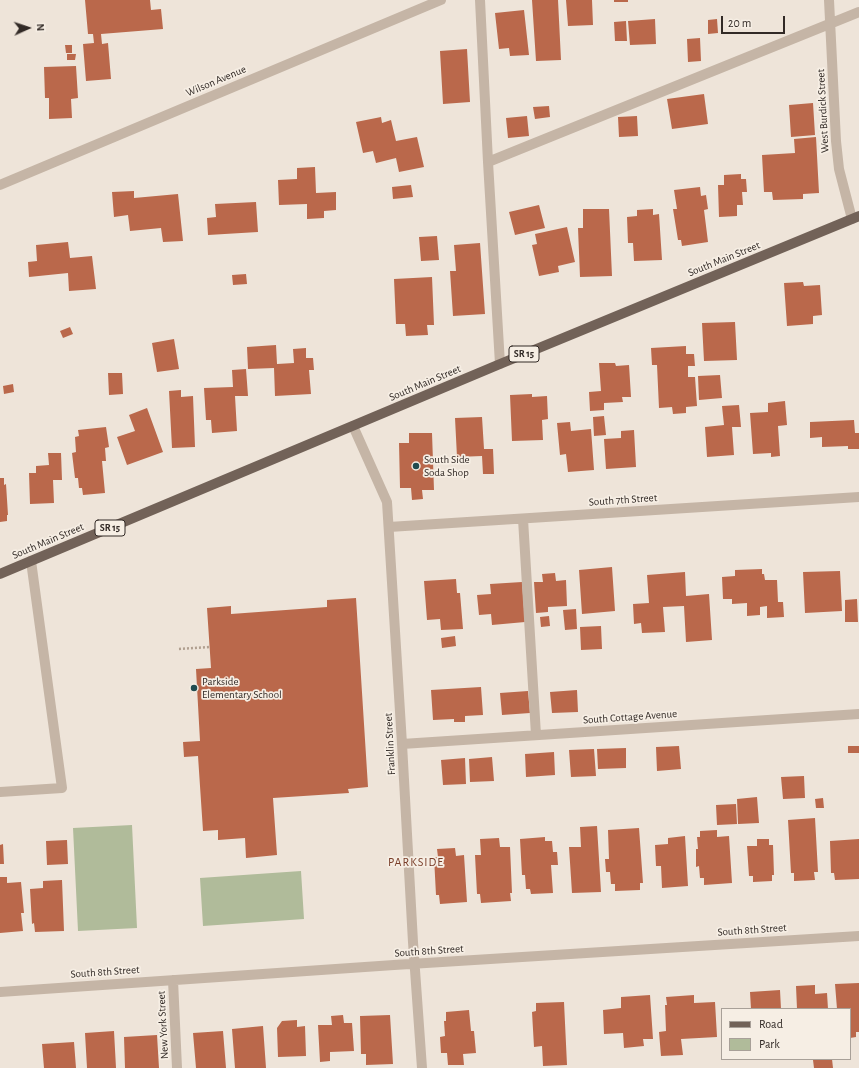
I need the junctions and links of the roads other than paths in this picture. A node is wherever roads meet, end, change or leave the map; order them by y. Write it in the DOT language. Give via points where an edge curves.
graph roads {
  1 [pos="441,0"];
  2 [pos="480,0"];
  3 [pos="829,0"];
  4 [pos="859,12"];
  5 [pos="830,24"];
  6 [pos="488,162"];
  7 [pos="0,185"];
  8 [pos="856,217"];
  9 [pos="500,364"];
  10 [pos="353,426"];
  11 [pos="859,497"];
  12 [pos="523,519"];
  13 [pos="389,527"];
  14 [pos="31,561"];
  15 [pos="0,574"];
  16 [pos="859,714"];
  17 [pos="536,735"];
  18 [pos="402,744"];
  19 [pos="0,792"];
  20 [pos="859,936"];
  21 [pos="414,964"];
  22 [pos="174,980"];
  23 [pos="0,992"];
  24 [pos="177,1068"];
  25 [pos="422,1068"];
  1 -- 7 [label="street, Wilson Avenue"];
  2 -- 6 [label="street"];
  3 -- 5 [label="street, West Burdick Street"];
  4 -- 5 [label="street"];
  5 -- 6 [label="street"];
  5 -- 8 [label="street, West Burdick Street" via="839,169"];
  6 -- 9 [label="street"];
  8 -- 9 [label="main road, South Main Street / SR 15"];
  9 -- 10 [label="main road, South Main Street / SR 15"];
  10 -- 13 [label="street, Franklin Street" via="387,502"];
  10 -- 14 [label="main road, South Main Street / SR 15"];
  11 -- 12 [label="street, South 7th Street"];
  12 -- 13 [label="street, South 7th Street"];
  12 -- 17 [label="street"];
  13 -- 18 [label="street, Franklin Street"];
  14 -- 15 [label="main road, South Main Street / SR 15"];
  14 -- 19 [label="street" via="62,788"];
  16 -- 17 [label="street, South Cottage Avenue"];
  17 -- 18 [label="street, South Cottage Avenue"];
  18 -- 21 [label="street, Franklin Street"];
  20 -- 21 [label="street, South 8th Street"];
  21 -- 22 [label="street, South 8th Street"];
  21 -- 25 [label="street, Franklin Street"];
  22 -- 23 [label="street, South 8th Street"];
  22 -- 24 [label="street, New York Street"];
}
